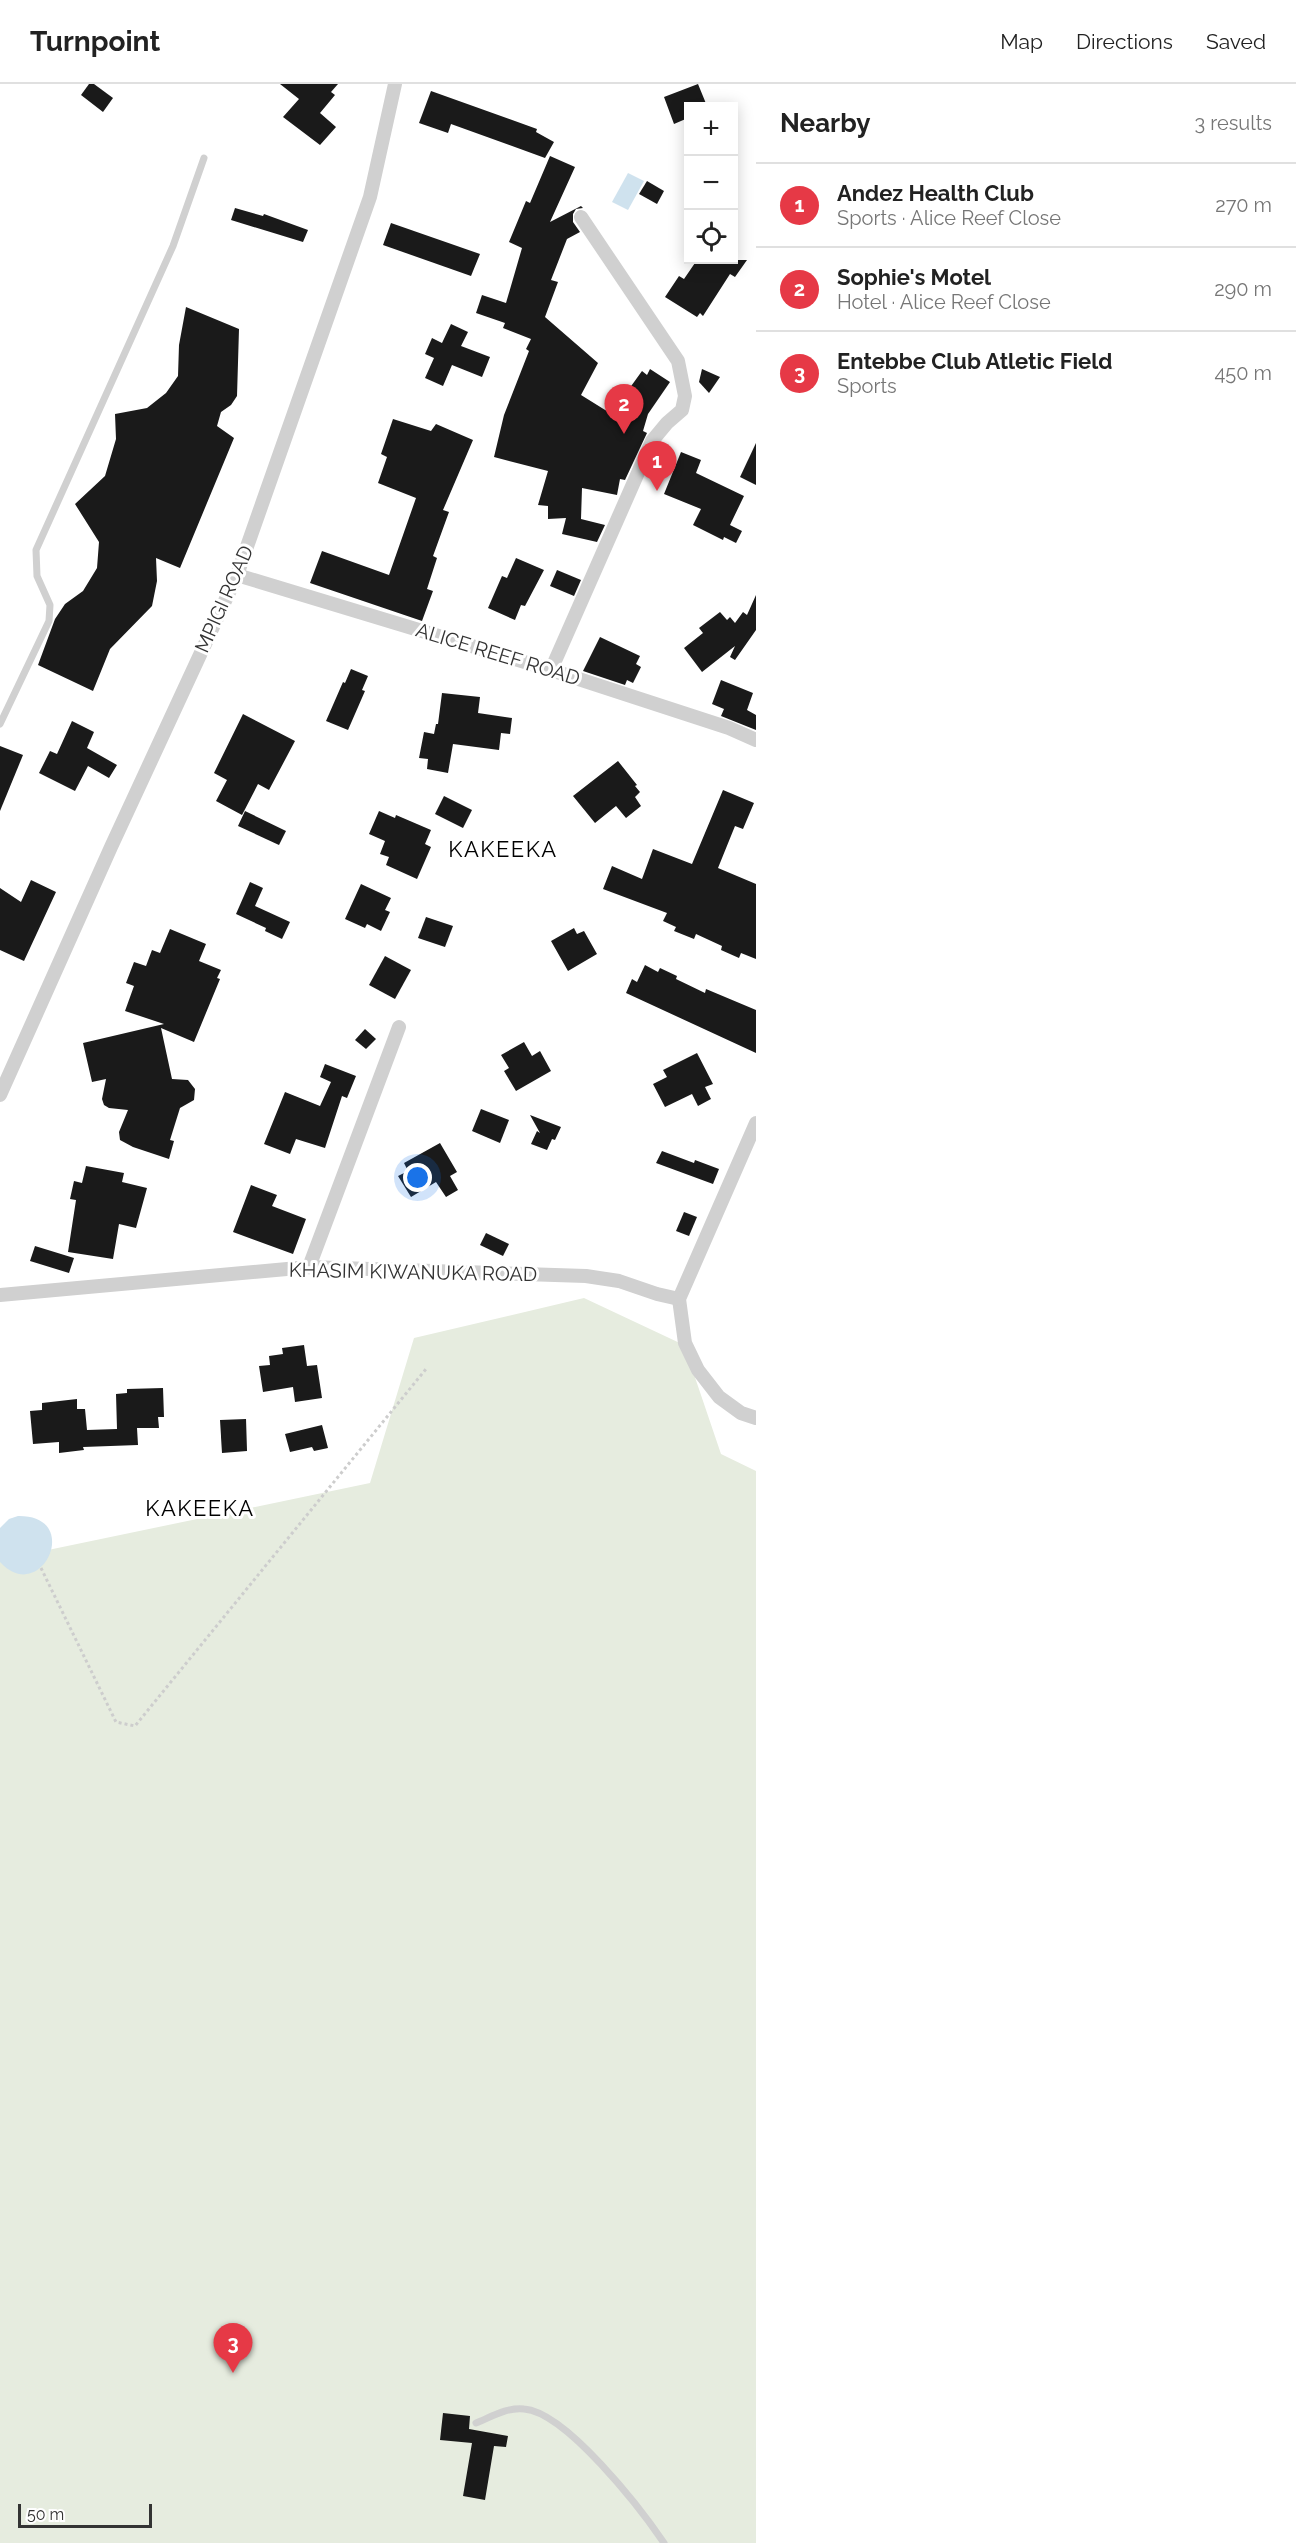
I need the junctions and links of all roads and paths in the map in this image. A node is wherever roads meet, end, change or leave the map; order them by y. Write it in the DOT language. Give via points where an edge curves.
graph roads {
  1 [pos="395,84"];
  2 [pos="204,158"];
  3 [pos="581,217"];
  4 [pos="237,575"];
  5 [pos="551,670"];
  6 [pos="0,724"];
  7 [pos="756,740"];
  8 [pos="399,1027"];
  9 [pos="0,1095"];
  10 [pos="756,1122"];
  11 [pos="309,1267"];
  12 [pos="0,1295"];
  13 [pos="679,1299"];
  14 [pos="426,1370"];
  15 [pos="756,1418"];
  16 [pos="41,1568"];
  17 [pos="476,2423"];
  18 [pos="664,2543"];
  1 -- 4 [label="street, MPIGI ROAD" via="370,197"];
  2 -- 6 [label="lane" via="173,246 36,550 37,576 50,605 49,621"];
  3 -- 5 [label="street" via="678,361 685,396 682,410 652,441"];
  4 -- 5 [label="street, ALICE REEF ROAD"];
  4 -- 9 [label="street, MPIGI ROAD"];
  5 -- 7 [label="street, ALICE REEF ROAD"];
  8 -- 11 [label="street"];
  10 -- 13 [label="street"];
  11 -- 12 [label="street, KHASIM KIWANUKA ROAD"];
  11 -- 13 [label="street, KHASIM KIWANUKA ROAD" via="586,1276 619,1281"];
  13 -- 15 [label="street" via="685,1343 698,1370 719,1397 741,1413"];
  14 -- 16 [label="path" via="135,1726 116,1722"];
  17 -- 18 [label="lane" via="509,2409 525,2409 548,2418 603,2468 642,2511"];
}
